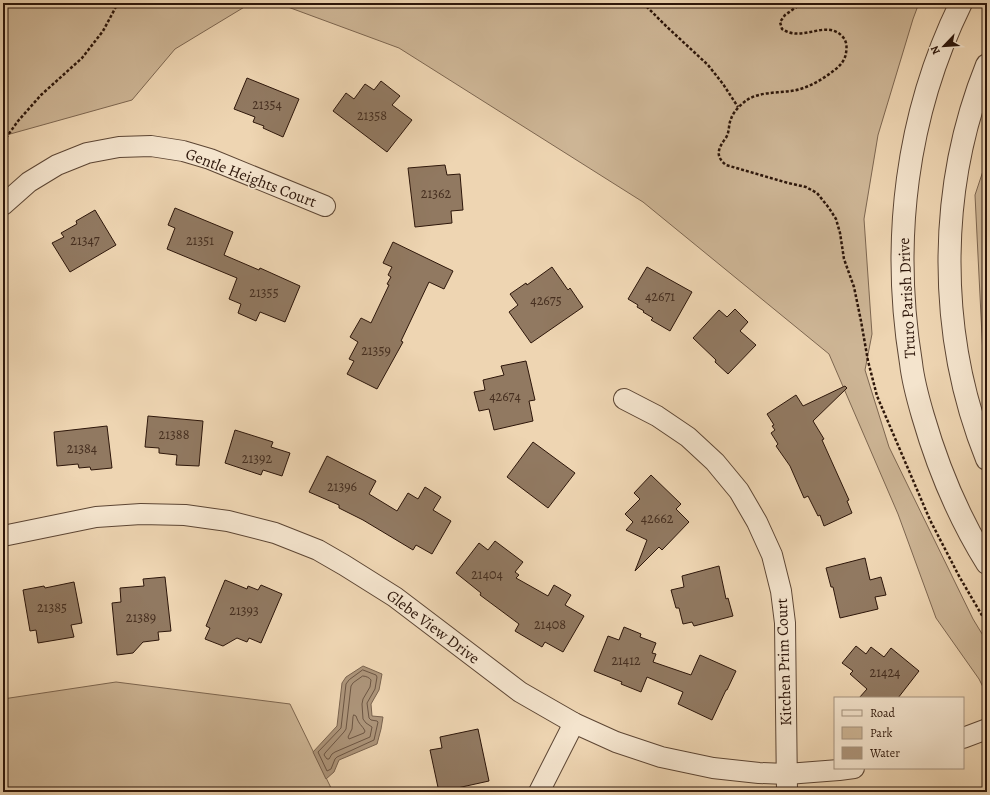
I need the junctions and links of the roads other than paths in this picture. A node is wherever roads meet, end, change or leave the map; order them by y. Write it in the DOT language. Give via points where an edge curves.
graph roads {
  1 [pos="961,3"];
  2 [pos="987,65"];
  3 [pos="3,205"];
  4 [pos="324,206"];
  5 [pos="624,399"];
  6 [pos="987,459"];
  7 [pos="3,536"];
  8 [pos="987,563"];
  9 [pos="574,723"];
  10 [pos="987,729"];
  11 [pos="964,738"];
  12 [pos="846,769"];
  13 [pos="787,783"];
  14 [pos="539,792"];
  1 -- 8 [label="street, Truro Parish Drive" via="940,49 924,98 910,160 904,207 903,280 911,364 930,439 958,511"];
  2 -- 6 [label="street" via="964,135 951,220 950,267 952,312 959,364 978,438"];
  3 -- 4 [label="street, Gentle Heights Court" via="29,182 57,165 87,153 118,147 151,146 183,151 210,160"];
  5 -- 13 [label="street, Kitchen Prim Court" via="657,416 688,437 715,462 739,492 757,522 772,556 785,623"];
  7 -- 9 [label="street, Glebe View Drive" via="96,517 141,514 185,515 228,521 274,533 318,550 395,597 520,692"];
  9 -- 13 [label="street, Glebe View Drive" via="616,742 661,757 713,768 759,773"];
  9 -- 14 [label="street"];
  10 -- 11 [label="street"];
  12 -- 13 [label="street, Glebe View Drive"];
}
